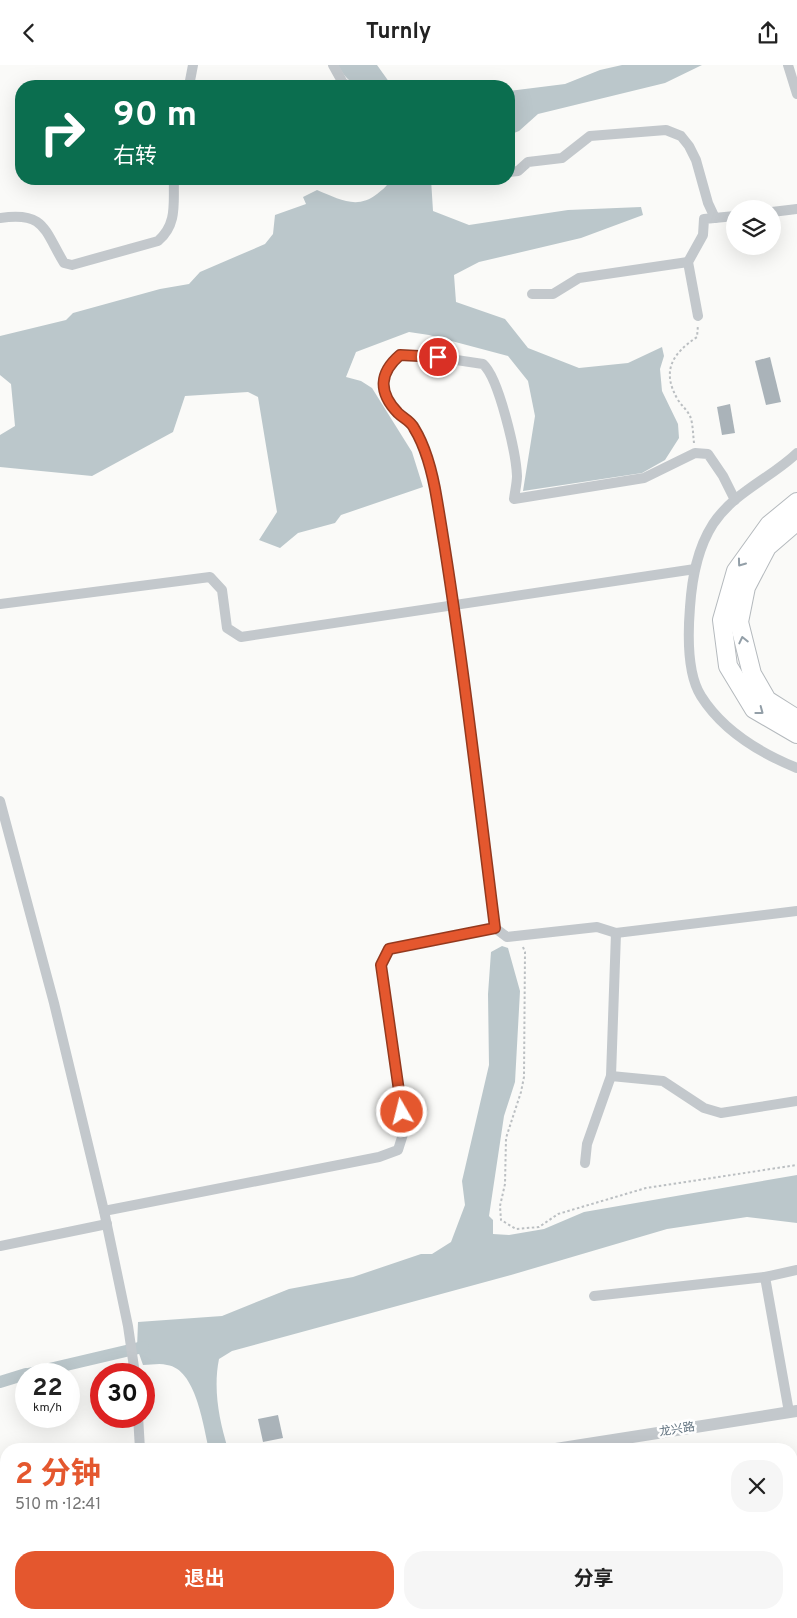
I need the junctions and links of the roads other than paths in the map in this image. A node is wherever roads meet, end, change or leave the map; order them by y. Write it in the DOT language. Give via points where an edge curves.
graph roads {
  1 [pos="193,65"];
  2 [pos="333,65"];
  3 [pos="788,65"];
  4 [pos="191,80"];
  5 [pos="341,80"];
  6 [pos="797,94"];
  7 [pos="515,171"];
  8 [pos="174,185"];
  9 [pos="797,209"];
  10 [pos="781,211"];
  11 [pos="726,217"];
  12 [pos="0,218"];
  13 [pos="715,218"];
  14 [pos="688,262"];
  15 [pos="532,294"];
  16 [pos="698,315"];
  17 [pos="797,453"];
  18 [pos="734,500"];
  19 [pos="797,502"];
  20 [pos="797,521"];
  21 [pos="695,569"];
  22 [pos="0,604"];
  23 [pos="455,605"];
  24 [pos="797,719"];
  25 [pos="797,734"];
  26 [pos="797,768"];
  27 [pos="0,801"];
  28 [pos="797,911"];
  29 [pos="495,928"];
  30 [pos="616,933"];
  31 [pos="611,1075"];
  32 [pos="797,1101"];
  33 [pos="585,1163"];
  34 [pos="104,1211"];
  35 [pos="108,1224"];
  36 [pos="0,1246"];
  37 [pos="797,1270"];
  38 [pos="765,1277"];
  39 [pos="594,1295"];
  40 [pos="134,1363"];
  41 [pos="793,1412"];
  42 [pos="139,1428"];
  43 [pos="140,1443"];
  44 [pos="602,1443"];
  1 -- 4 [label="street"];
  2 -- 5 [label="street"];
  3 -- 6 [label="street"];
  7 -- 13 [label="street" via="528,162 562,158 590,136 666,130 682,136 689,147"];
  8 -- 12 [label="street" via="172,218 168,232 158,241 72,265 64,263 43,226 35,219 21,215"];
  9 -- 10 [label="street"];
  11 -- 13 [label="street"];
  13 -- 14 [label="street" via="704,219 703,235"];
  14 -- 15 [label="street" via="579,278 553,294"];
  14 -- 16 [label="street"];
  17 -- 18 [label="street"];
  18 -- 21 [label="street" via="714,523 702,545"];
  18 -- 23 [label="street" via="708,454 696,453 644,479 514,499 517,475 512,448 497,385 490,370 483,364 400,355 388,365 382,378 386,396 397,412 413,425 425,451 435,489"];
  19 -- 25 [label="highway, one-way" via="769,525 736,571 722,620 728,666 754,709"];
  24 -- 20 [label="highway, one-way" via="767,700 752,675 739,622 746,587 767,547"];
  21 -- 23 [label="street"];
  21 -- 26 [label="street" via="688,633 692,669 700,695 739,737"];
  22 -- 23 [label="street" via="210,577 222,590 227,629 241,637"];
  23 -- 29 [label="street"];
  27 -- 34 [label="street" via="54,1003"];
  28 -- 30 [label="street"];
  29 -- 30 [label="street" via="508,937 597,927"];
  29 -- 34 [label="street" via="389,949 381,965 404,1131 398,1149 379,1157"];
  30 -- 31 [label="street"];
  31 -- 32 [label="street" via="663,1081 704,1108 721,1113"];
  31 -- 33 [label="street" via="587,1143"];
  34 -- 35 [label="street"];
  35 -- 36 [label="street"];
  35 -- 40 [label="street"];
  37 -- 38 [label="street"];
  38 -- 39 [label="street"];
  38 -- 41 [label="street"];
  41 -- 44 [label="street, 龙兴路"];
  42 -- 43 [label="street"];
}
